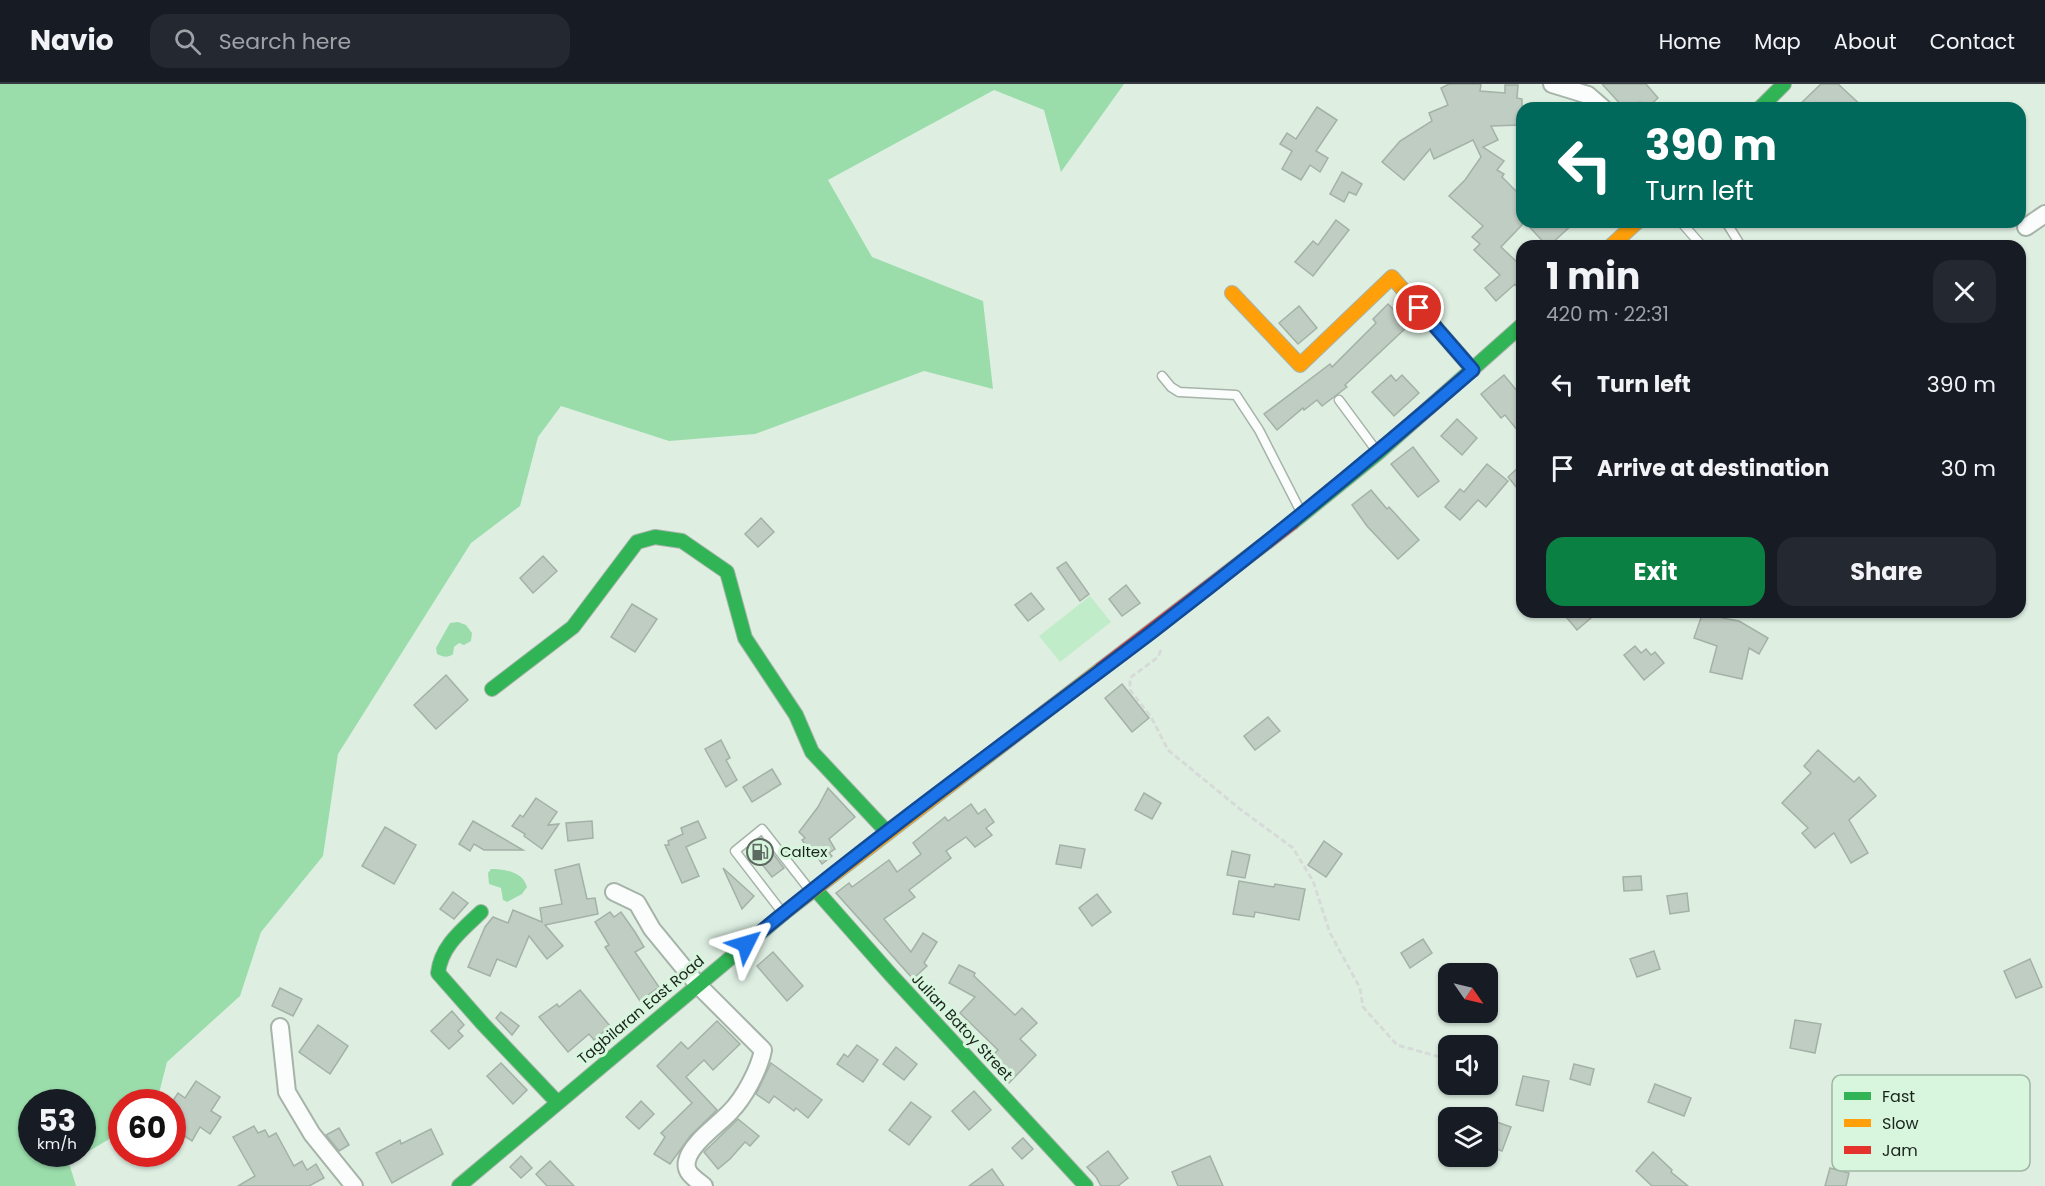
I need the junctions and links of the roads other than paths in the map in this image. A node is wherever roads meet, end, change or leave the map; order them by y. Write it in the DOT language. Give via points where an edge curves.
graph roads {
  1 [pos="1552,84"];
  2 [pos="1784,84"];
  3 [pos="1596,102"];
  4 [pos="1766,102"];
  5 [pos="2045,214"];
  6 [pos="2026,227"];
  7 [pos="1630,228"];
  8 [pos="1686,228"];
  9 [pos="1618,240"];
  10 [pos="1697,240"];
  11 [pos="1232,293"];
  12 [pos="1516,331"];
  13 [pos="1473,370"];
  14 [pos="1162,376"];
  15 [pos="1339,400"];
  16 [pos="1378,453"];
  17 [pos="1302,515"];
  18 [pos="492,689"];
  19 [pos="886,832"];
  20 [pos="813,890"];
  21 [pos="614,892"];
  22 [pos="481,912"];
  23 [pos="784,913"];
  24 [pos="698,985"];
  25 [pos="280,1027"];
  26 [pos="557,1102"];
  27 [pos="354,1186"];
  28 [pos="459,1186"];
  29 [pos="704,1186"];
  30 [pos="1086,1186"];
  1 -- 3 [label="street" via="1588,95"];
  2 -- 4 [label="street"];
  5 -- 6 [label="street"];
  7 -- 9 [label="street"];
  8 -- 10 [label="lane"];
  11 -- 13 [label="street" via="1300,365 1392,277"];
  12 -- 13 [label="street, Tagbilaran East Road"];
  13 -- 16 [label="street, Tagbilaran East Road"];
  14 -- 17 [label="lane" via="1179,392 1236,395 1259,430"];
  15 -- 16 [label="lane"];
  16 -- 17 [label="street, Tagbilaran East Road"];
  17 -- 19 [label="street, Tagbilaran East Road"];
  18 -- 19 [label="street" via="573,627 637,542 655,537 682,541 727,572 745,638 796,715 812,753"];
  19 -- 20 [label="street, Tagbilaran East Road"];
  20 -- 23 [label="street, Tagbilaran East Road"];
  20 -- 23 [label="lane" via="762,829 735,851"];
  20 -- 30 [label="street, Julian Batoy Street"];
  21 -- 24 [label="street" via="637,903 652,929"];
  22 -- 26 [label="street" via="443,951 438,973"];
  23 -- 24 [label="street, Tagbilaran East Road"];
  24 -- 26 [label="street, Tagbilaran East Road"];
  24 -- 29 [label="street" via="763,1050 759,1066 732,1110 691,1150 686,1162 688,1173"];
  25 -- 27 [label="street" via="287,1092 312,1134"];
  26 -- 28 [label="street, Tagbilaran East Road"];
}
